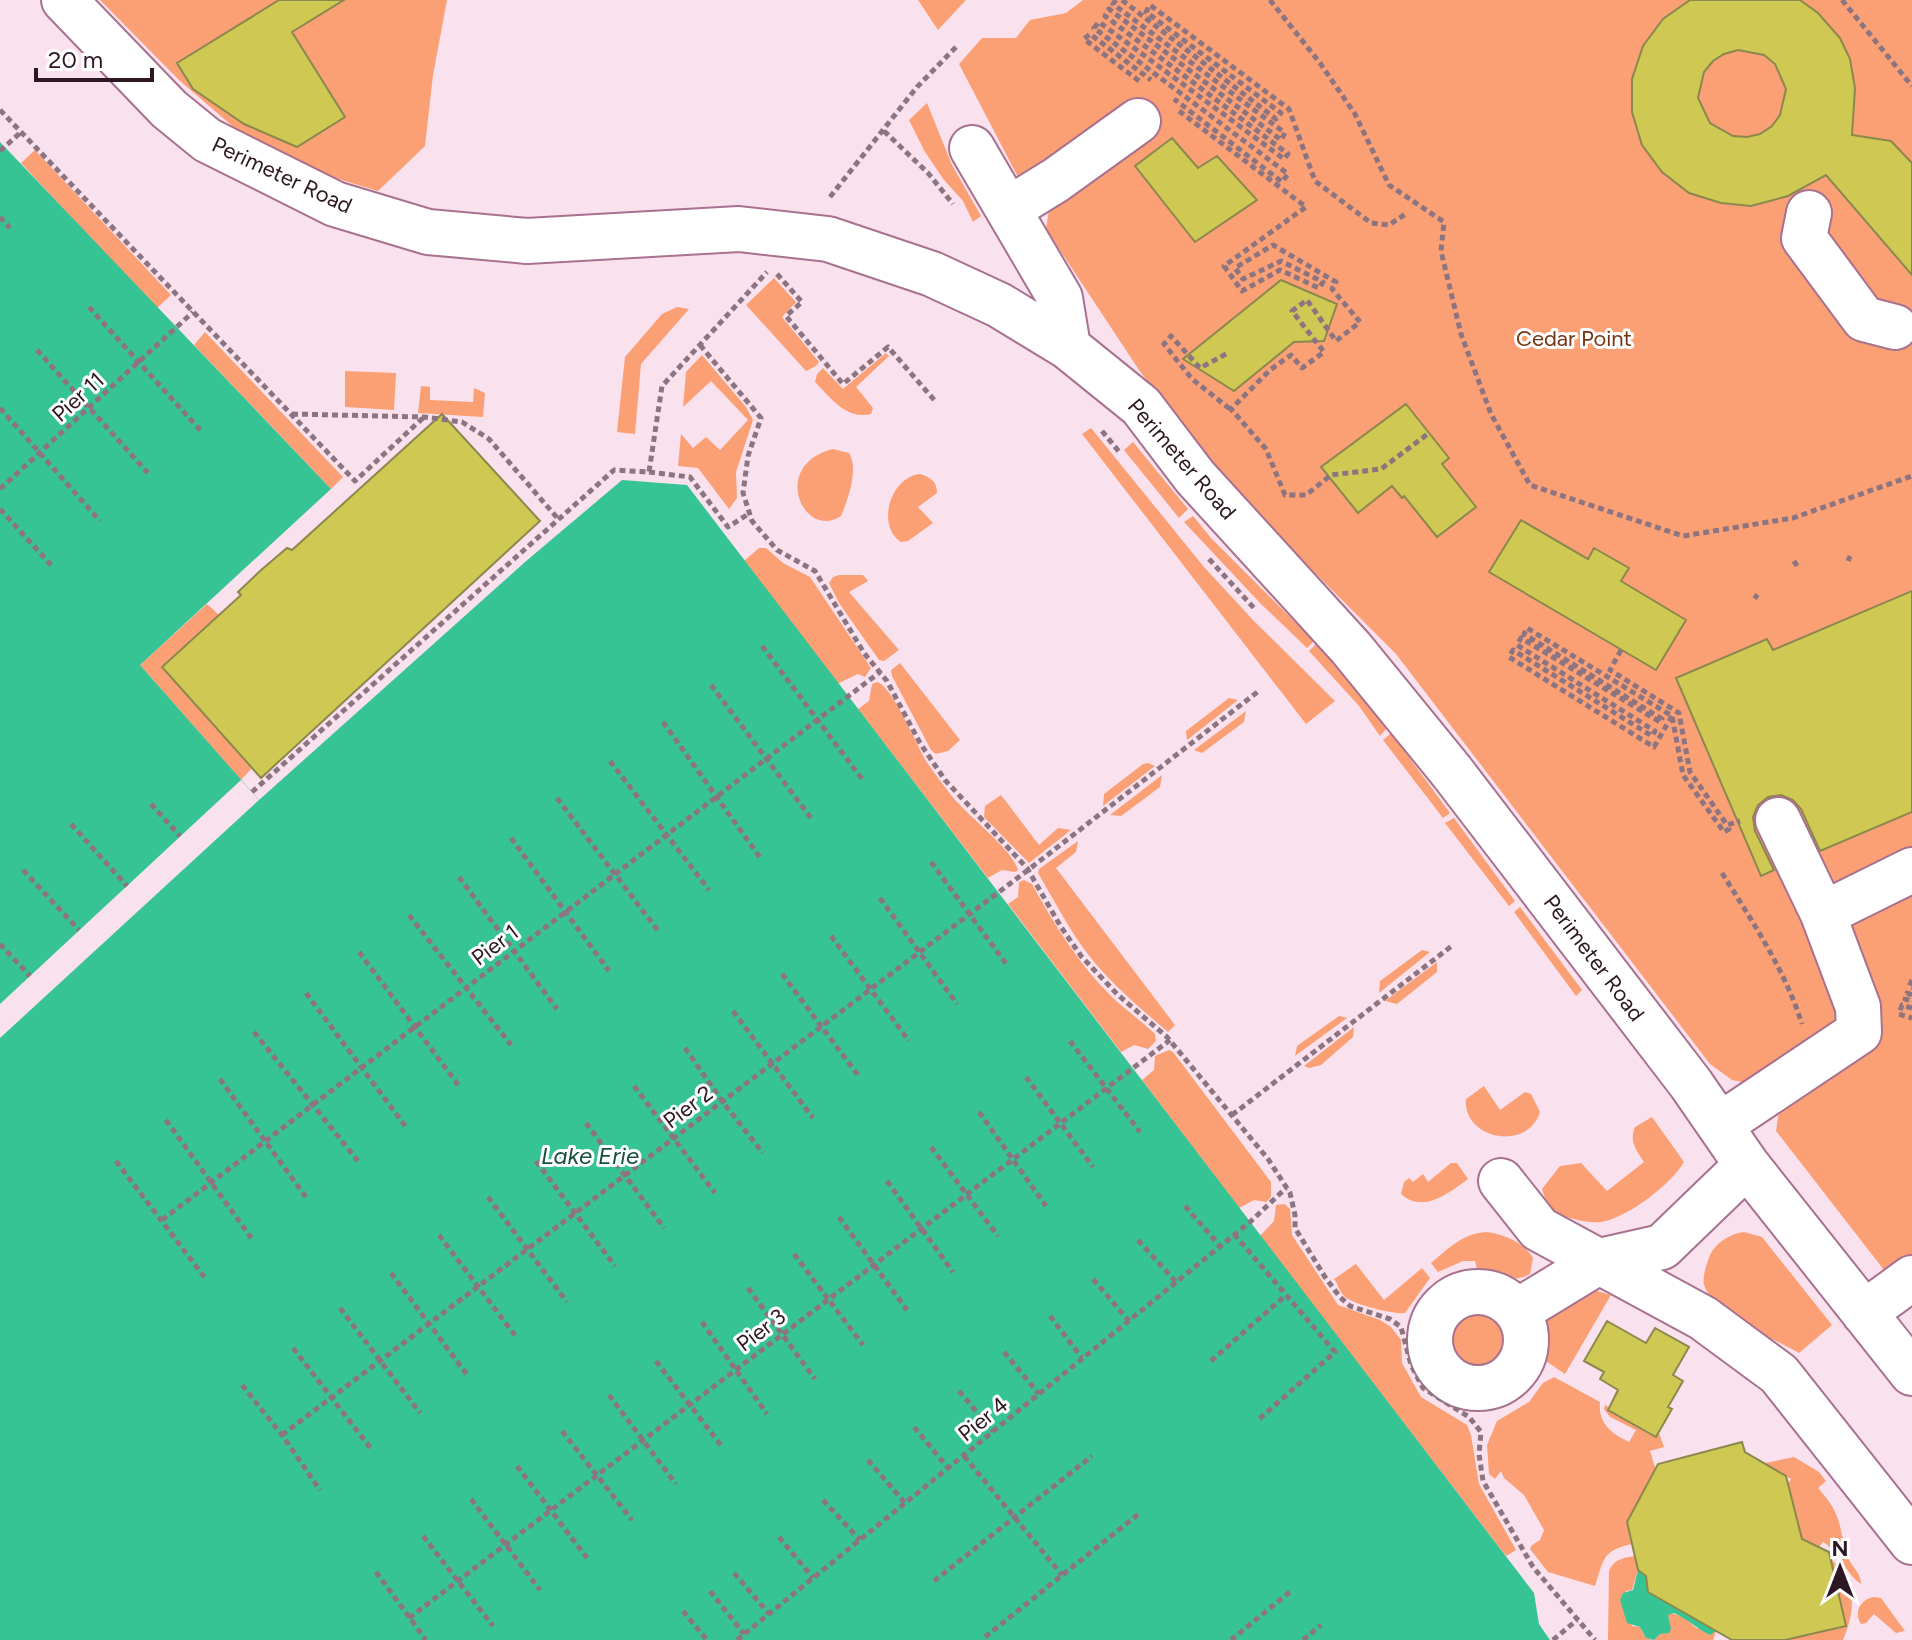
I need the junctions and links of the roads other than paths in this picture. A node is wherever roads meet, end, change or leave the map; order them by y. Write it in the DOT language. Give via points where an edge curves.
graph roads {
  1 [pos="64,0"];
  2 [pos="1151,104"];
  3 [pos="972,148"];
  4 [pos="1009,209"];
  5 [pos="1809,213"];
  6 [pos="1895,327"];
  7 [pos="1068,347"];
  8 [pos="1764,818"];
  9 [pos="1912,870"];
  10 [pos="1823,914"];
  11 [pos="1720,1125"];
  12 [pos="1747,1165"];
  13 [pos="1501,1181"];
  14 [pos="1600,1261"];
  15 [pos="1912,1278"];
  16 [pos="1518,1311"];
  17 [pos="1864,1313"];
  18 [pos="1912,1373"];
  19 [pos="1912,1542"];
  1 -- 7 [label="street, Perimeter Road" via="169,109 207,140 335,204 428,232 527,241 739,229 828,239 932,274 999,305"];
  2 -- 4 [label="street" via="1056,180"];
  3 -- 4 [label="street"];
  4 -- 7 [label="street" via="1060,298"];
  5 -- 6 [label="street" via="1804,238 1864,319"];
  7 -- 11 [label="street, Perimeter Road" via="1141,406 1195,477 1351,648"];
  8 -- 10 [label="street"];
  9 -- 10 [label="street"];
  10 -- 11 [label="street" via="1858,1007 1859,1032"];
  11 -- 12 [label="street, Perimeter Road"];
  12 -- 14 [label="street" via="1662,1247"];
  12 -- 17 [label="street, Perimeter Road"];
  13 -- 14 [label="street" via="1539,1229"];
  14 -- 16 [label="street"];
  14 -- 19 [label="street" via="1703,1318 1779,1374"];
  15 -- 17 [label="street"];
  17 -- 18 [label="street, Perimeter Road"];
}
